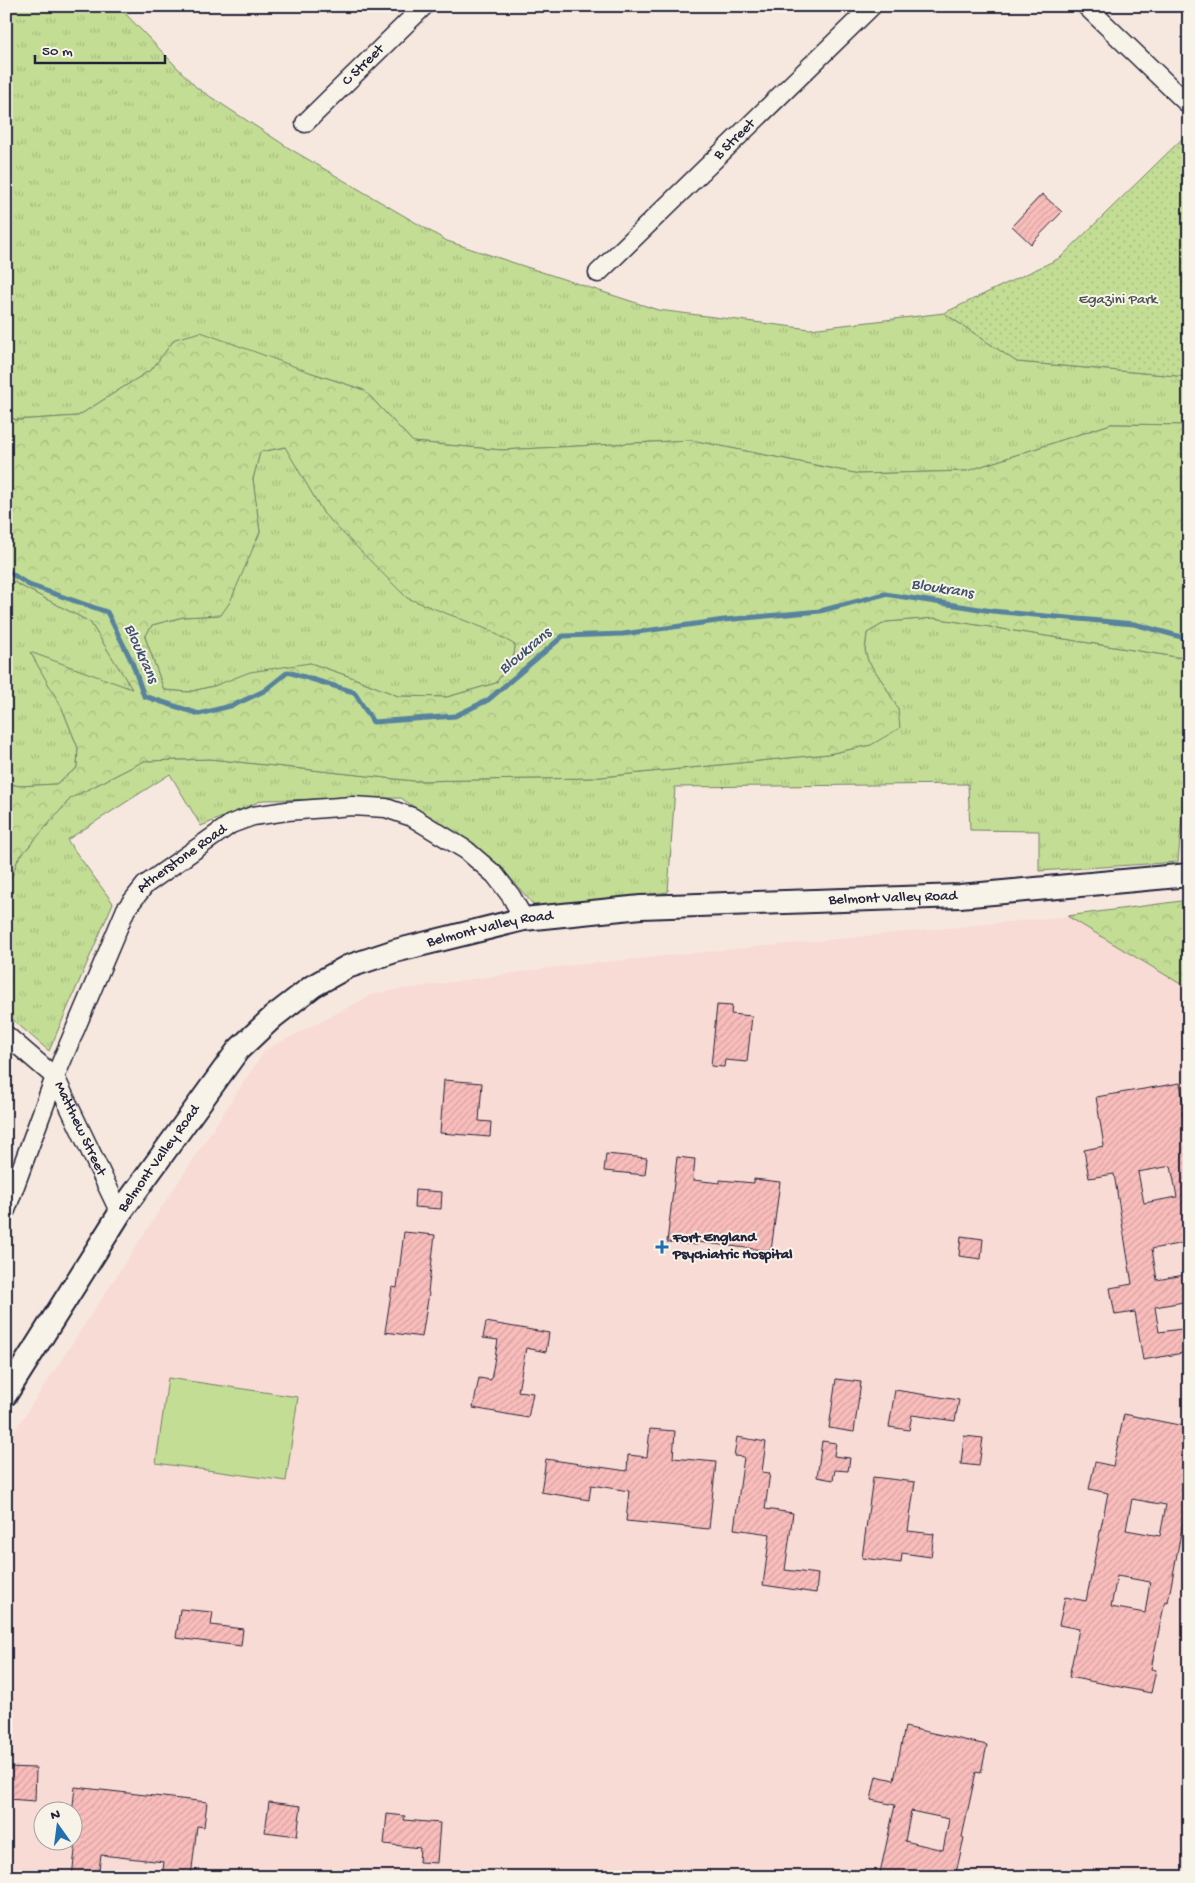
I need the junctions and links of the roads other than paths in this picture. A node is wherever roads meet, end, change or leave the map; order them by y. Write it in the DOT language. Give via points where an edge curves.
graph roads {
  1 [pos="424,6"];
  2 [pos="872,6"];
  3 [pos="1086,6"];
  4 [pos="1189,105"];
  5 [pos="305,124"];
  6 [pos="598,273"];
  7 [pos="1189,876"];
  8 [pos="524,919"];
  9 [pos="6,1035"];
  10 [pos="55,1077"];
  11 [pos="6,1210"];
  12 [pos="120,1212"];
  13 [pos="6,1394"];
  1 -- 5 [label="street, C Street"];
  2 -- 6 [label="street, B Street"];
  3 -- 4 [label="street"];
  7 -- 8 [label="street, Belmont Valley Road" via="960,896 641,907"];
  8 -- 10 [label="street, Atherstone Road" via="512,896 495,875 466,850 412,818 386,808 352,806 253,816 231,824 145,885 126,909"];
  8 -- 12 [label="street, Belmont Valley Road" via="395,951 347,967 313,986 238,1050"];
  9 -- 10 [label="street, Matthew Street"];
  10 -- 11 [label="street, Atherstone Road"];
  10 -- 12 [label="street, Matthew Street"];
  12 -- 13 [label="street, Belmont Valley Road"];
}
